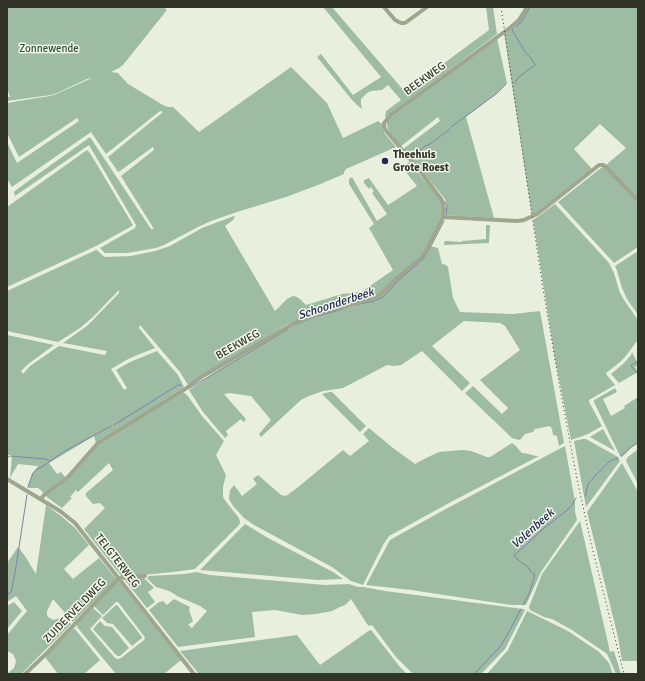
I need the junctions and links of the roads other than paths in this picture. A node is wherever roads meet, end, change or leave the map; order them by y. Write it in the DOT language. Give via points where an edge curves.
graph roads {
  1 [pos="384,7"];
  2 [pos="427,7"];
  3 [pos="527,7"];
  4 [pos="638,200"];
  5 [pos="443,217"];
  6 [pos="7,479"];
  7 [pos="41,499"];
  8 [pos="145,576"];
  9 [pos="119,578"];
  10 [pos="25,674"];
  11 [pos="194,674"];
  1 -- 2 [label="street" via="395,20 406,23"];
  3 -- 5 [label="street, BEEKWEG" via="519,20 390,115 384,123 387,132 441,199"];
  4 -- 5 [label="street" via="606,168 599,165 537,214 524,220"];
  5 -- 7 [label="street, BEEKWEG" via="421,258 381,294 298,321 203,376 96,444 68,477"];
  6 -- 7 [label="street, TELGTERWEG"];
  7 -- 9 [label="street, TELGTERWEG" via="75,524"];
  8 -- 9 [label="street, ZUIDERVELDWEG"];
  9 -- 10 [label="street, ZUIDERVELDWEG"];
  9 -- 11 [label="street, TELGTERWEG"];
}
